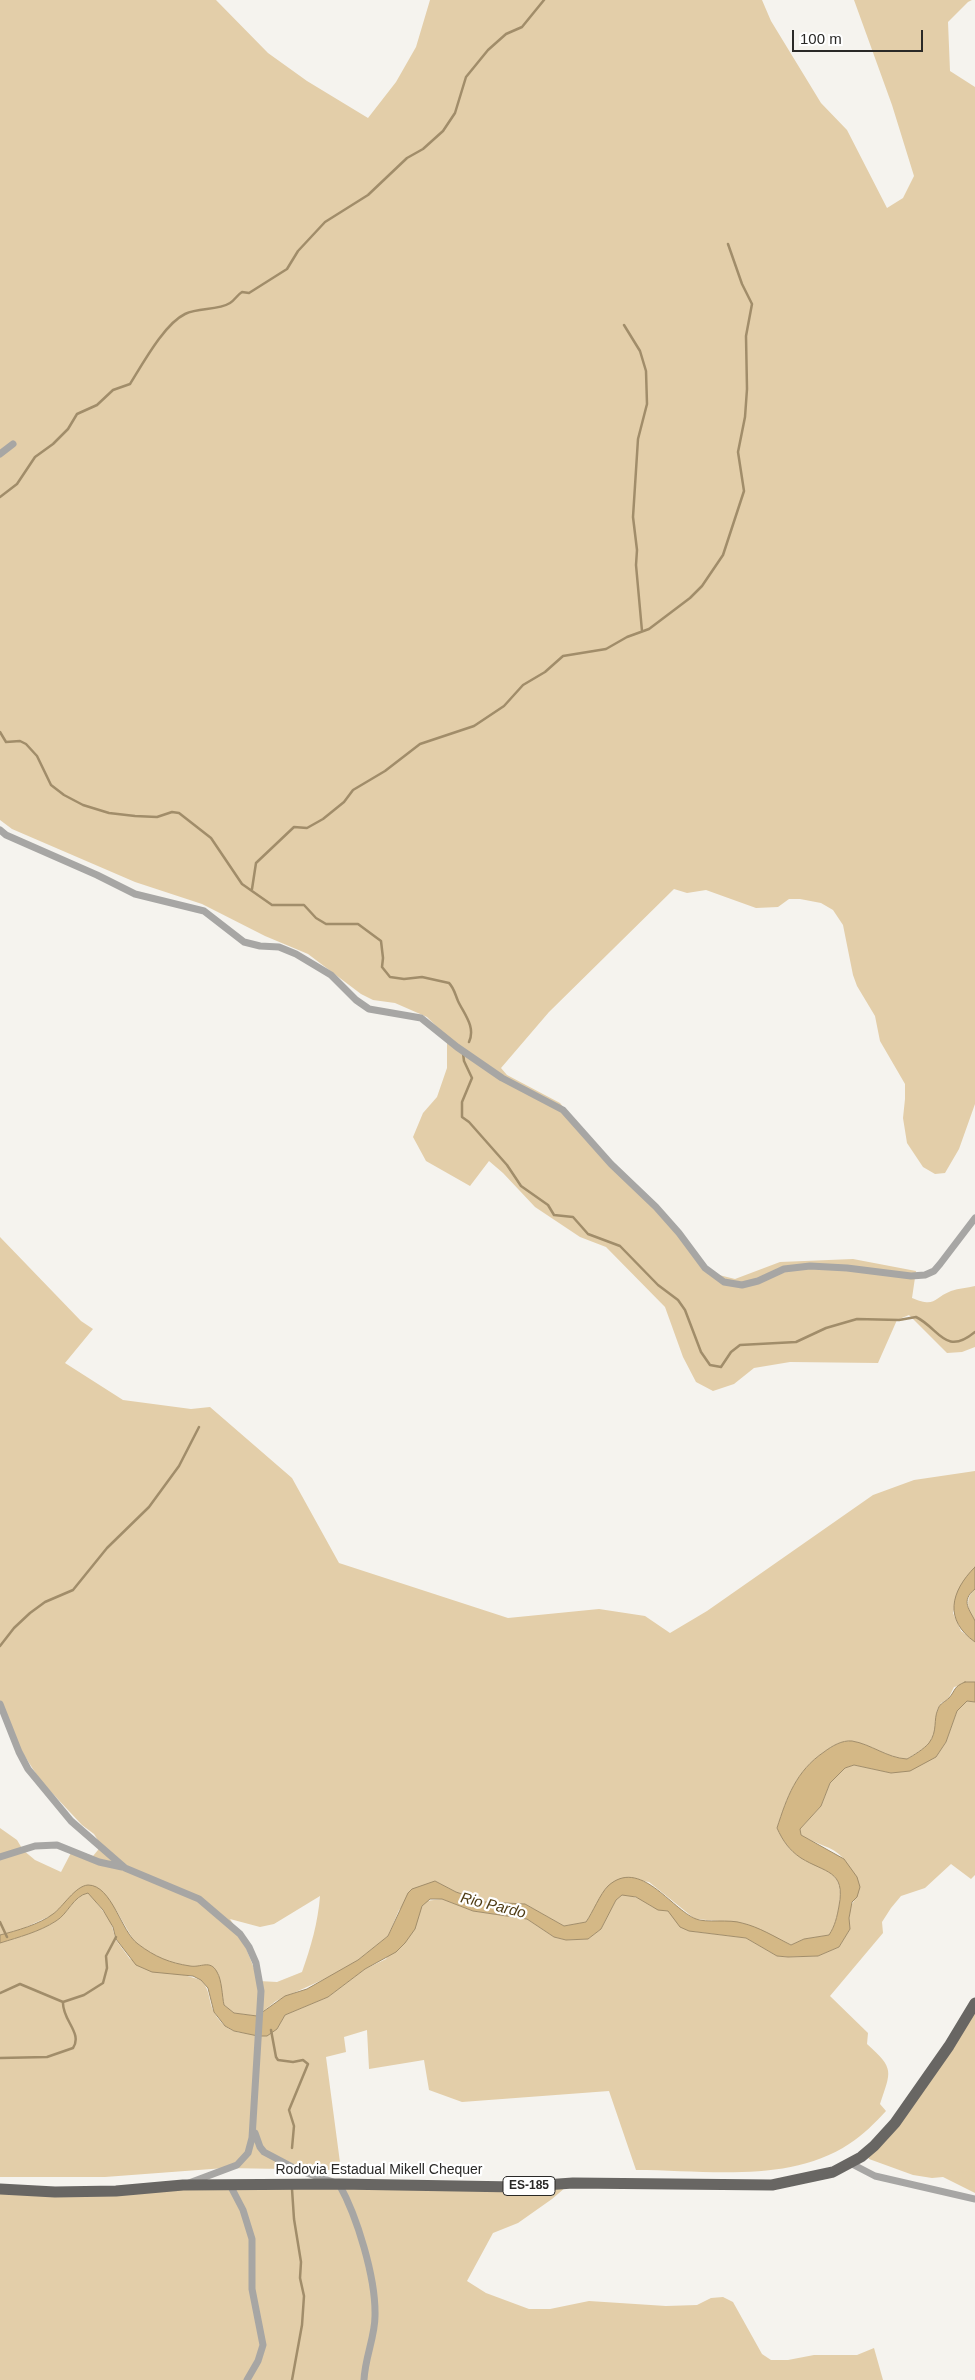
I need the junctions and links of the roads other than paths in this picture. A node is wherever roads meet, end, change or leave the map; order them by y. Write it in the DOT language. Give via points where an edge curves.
graph roads {
  1 [pos="13,444"];
  2 [pos="0,454"];
  3 [pos="0,830"];
  4 [pos="975,1218"];
  5 [pos="0,1704"];
  6 [pos="0,1857"];
  7 [pos="125,1868"];
  8 [pos="975,2003"];
  9 [pos="253,2125"];
  10 [pos="850,2163"];
  11 [pos="338,2184"];
  12 [pos="183,2185"];
  13 [pos="230,2185"];
  14 [pos="0,2189"];
  15 [pos="975,2199"];
  16 [pos="247,2380"];
  17 [pos="364,2380"];
  1 -- 2 [label="street"];
  3 -- 4 [label="street" via="135,894 204,911 244,942 279,947 296,954 331,975 362,1006 421,1018 502,1078 563,1110 680,1233 705,1268 724,1282 742,1286 784,1269 810,1266 925,1275 934,1271"];
  5 -- 7 [label="street" via="18,1752 38,1784 70,1821"];
  6 -- 7 [label="street" via="35,1846 57,1845 99,1862"];
  7 -- 9 [label="street" via="192,1894 230,1924 249,1947 256,1963 260,1991"];
  8 -- 10 [label="main road, Rodovia Estadual Mikell Chequer / ES-185" via="895,2123 868,2152"];
  9 -- 11 [label="street" via="264,2152 298,2170"];
  9 -- 12 [label="street" via="245,2158 229,2168"];
  10 -- 11 [label="main road, Rodovia Estadual Mikell Chequer / ES-185" via="833,2172 772,2185 574,2183 516,2187"];
  10 -- 15 [label="street" via="875,2176"];
  11 -- 13 [label="main road, Rodovia Estadual Mikell Chequer / ES-185"];
  11 -- 17 [label="street" via="354,2216 372,2288 375,2315"];
  12 -- 13 [label="main road, Rodovia Estadual Mikell Chequer / ES-185"];
  12 -- 14 [label="main road, Rodovia Estadual Mikell Chequer / ES-185" via="116,2191"];
  13 -- 16 [label="street" via="243,2210 252,2239 252,2289 262,2345 258,2361"];
}
